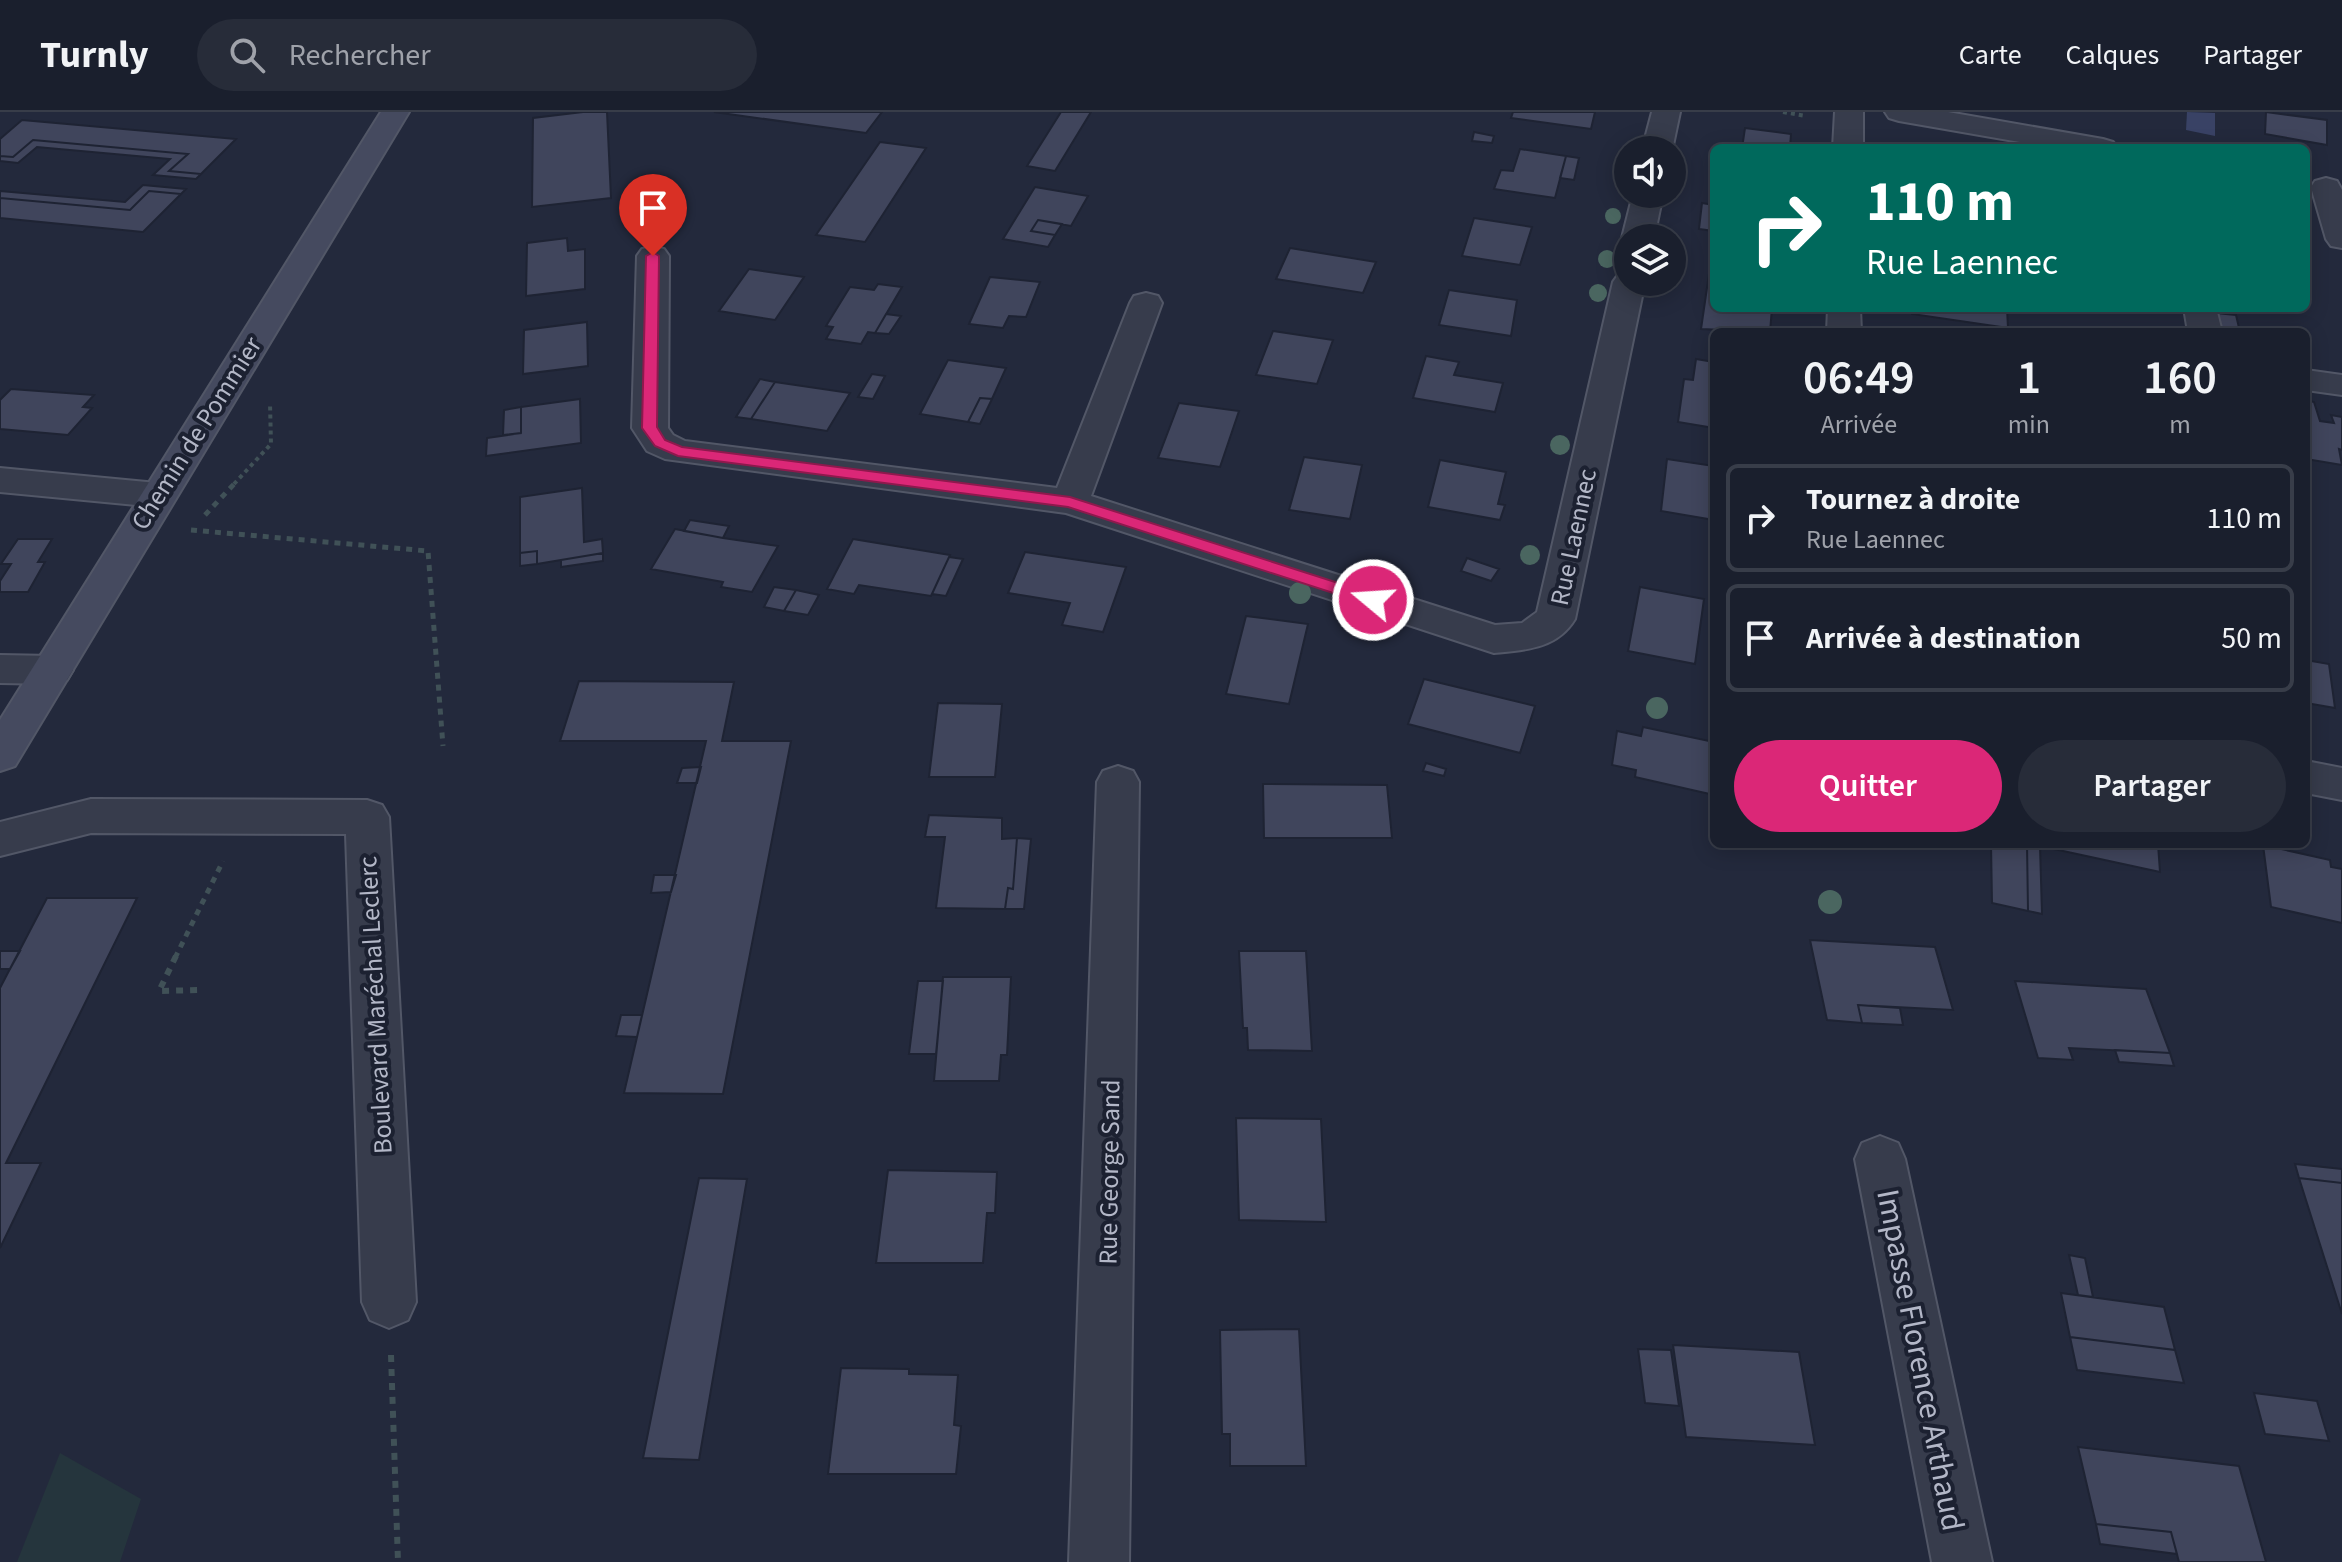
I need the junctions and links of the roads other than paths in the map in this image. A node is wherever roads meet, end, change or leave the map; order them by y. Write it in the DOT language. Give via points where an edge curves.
graph roads {
  1 [pos="395,112"];
  2 [pos="1666,112"];
  3 [pos="1849,112"];
  4 [pos="1899,112"];
  5 [pos="1660,136"];
  6 [pos="1848,144"];
  7 [pos="2080,144"];
  8 [pos="2325,187"];
  9 [pos="2342,239"];
  10 [pos="653,256"];
  11 [pos="1626,296"];
  12 [pos="1146,303"];
  13 [pos="2310,381"];
  14 [pos="2342,385"];
  15 [pos="0,480"];
  16 [pos="157,495"];
  17 [pos="1070,502"];
  18 [pos="0,669"];
  19 [pos="53,670"];
  20 [pos="0,755"];
  21 [pos="2310,778"];
  22 [pos="1118,782"];
  23 [pos="2342,784"];
  24 [pos="0,839"];
  25 [pos="1880,1159"];
  26 [pos="389,1302"];
  27 [pos="1099,1562"];
  28 [pos="1962,1562"];
  1 -- 16 [label="street, Chemin de Pommier"];
  2 -- 5 [label="street"];
  3 -- 6 [label="street"];
  4 -- 7 [label="street"];
  8 -- 9 [label="street"];
  10 -- 17 [label="street, Rue Laennec" via="650,428 660,443 678,451"];
  11 -- 17 [label="street, Rue Laennec" via="1555,619 1531,636 1494,639"];
  12 -- 17 [label="street"];
  13 -- 14 [label="street"];
  15 -- 16 [label="street"];
  16 -- 19 [label="street, Chemin de Pommier"];
  18 -- 19 [label="street"];
  19 -- 20 [label="street, Chemin de Pommier"];
  21 -- 23 [label="street"];
  22 -- 27 [label="street, Rue George Sand"];
  24 -- 26 [label="street, Boulevard Maréchal Leclerc" via="91,816 367,817"];
  25 -- 28 [label="street, Impasse Florence Arthaud"];
}
